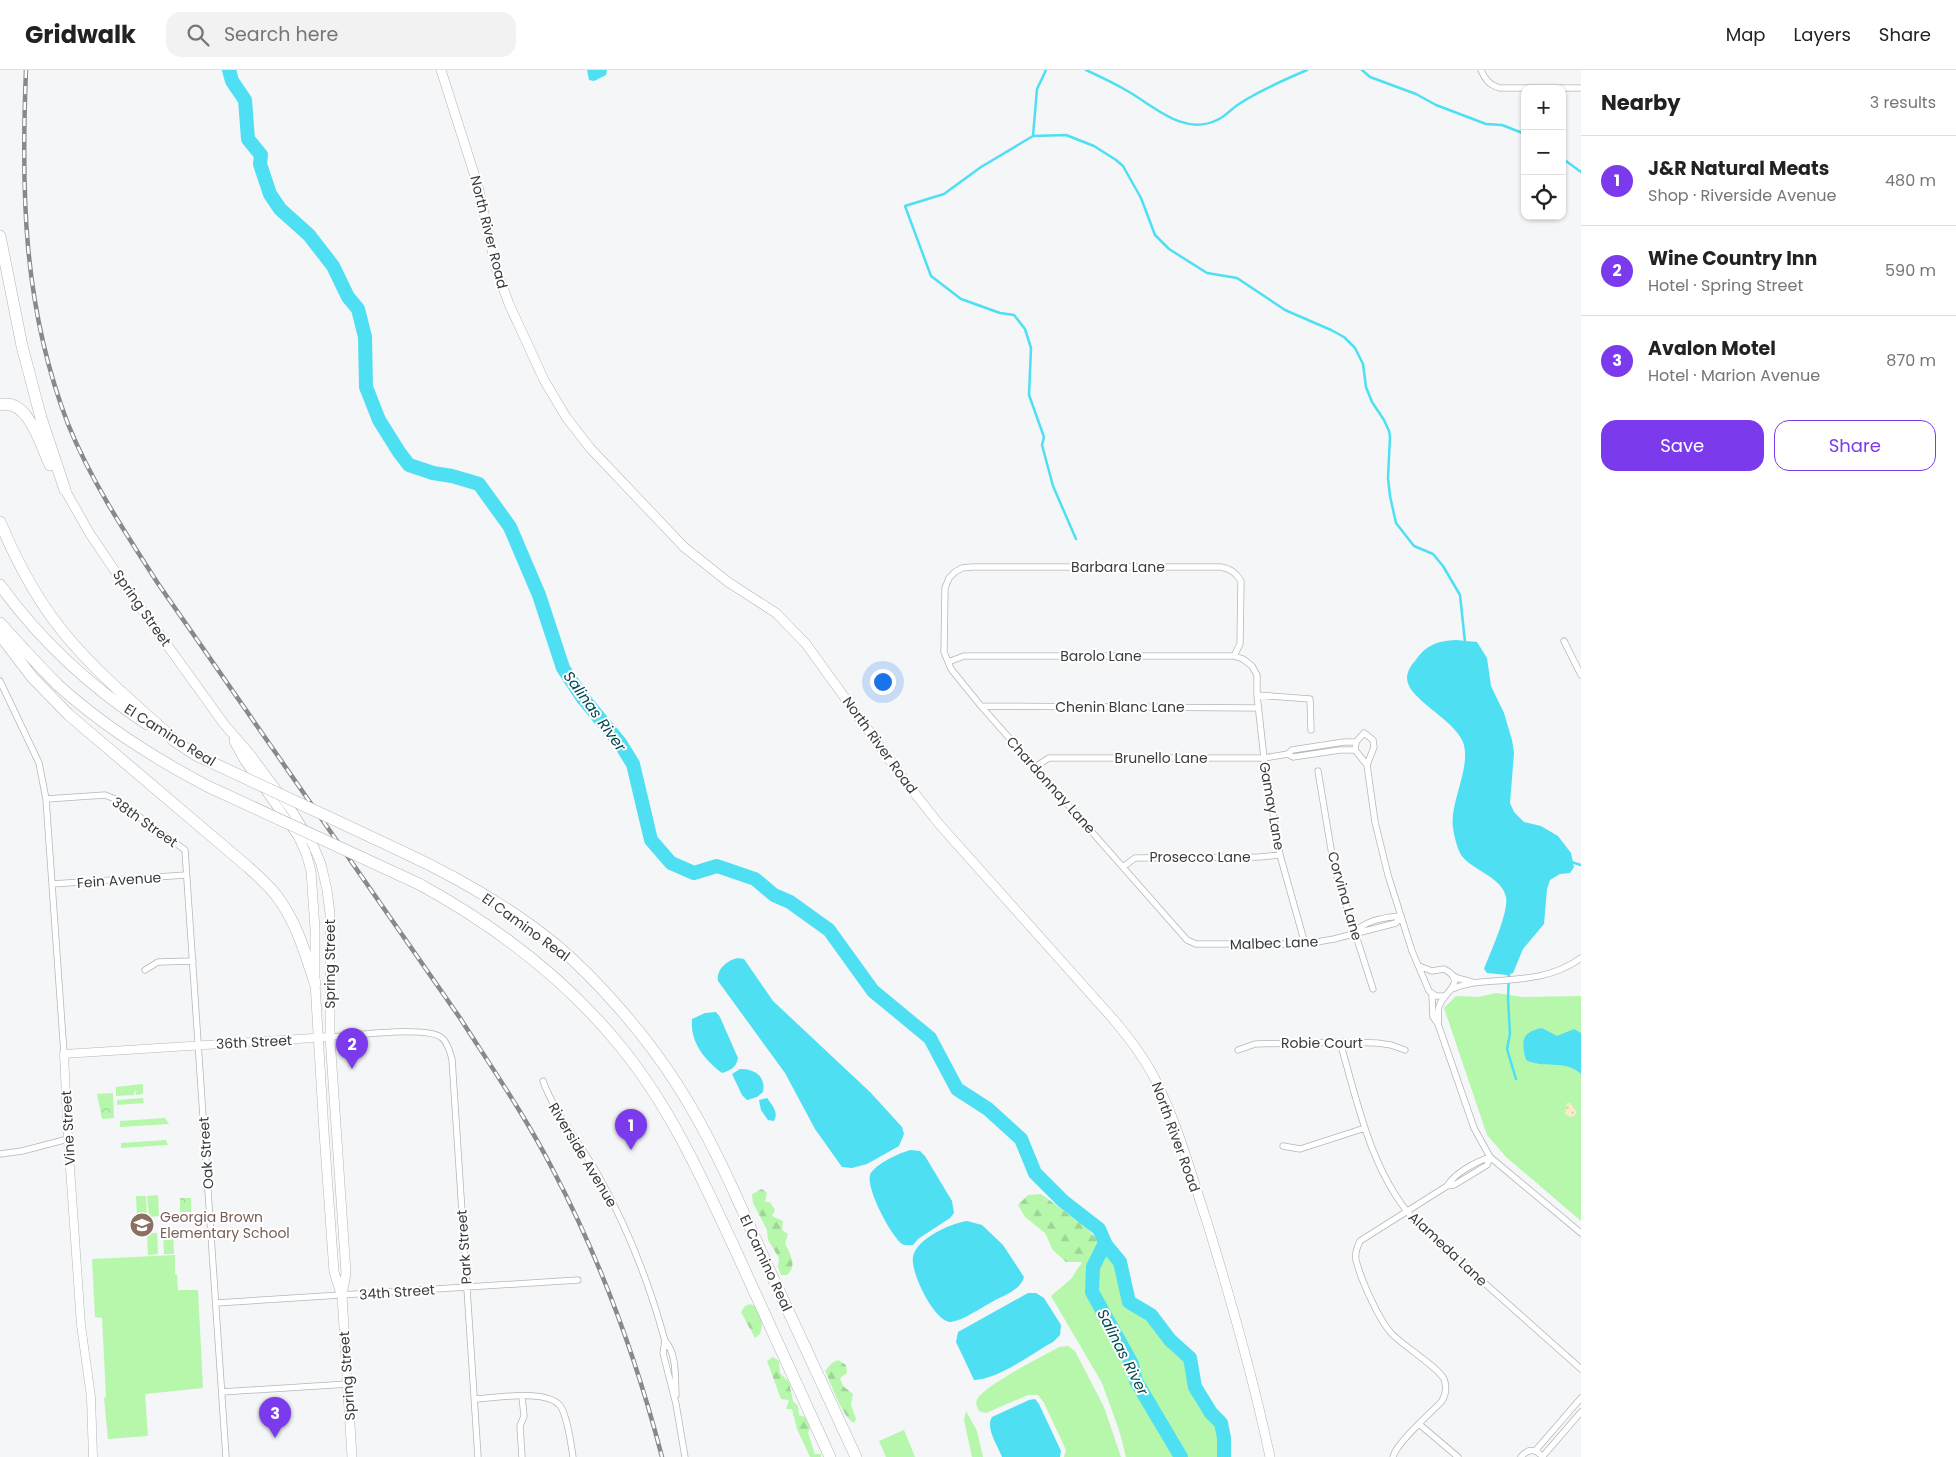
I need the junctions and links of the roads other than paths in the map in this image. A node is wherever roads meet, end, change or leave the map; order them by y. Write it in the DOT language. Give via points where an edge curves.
graph roads {
  1 [pos="441,70"];
  2 [pos="1481,70"];
  3 [pos="1581,88"];
  4 [pos="0,236"];
  5 [pos="0,405"];
  6 [pos="65,490"];
  7 [pos="0,522"];
  8 [pos="0,585"];
  9 [pos="945,611"];
  10 [pos="0,623"];
  11 [pos="0,634"];
  12 [pos="1564,642"];
  13 [pos="1234,656"];
  14 [pos="948,662"];
  15 [pos="1252,666"];
  16 [pos="1581,676"];
  17 [pos="0,681"];
  18 [pos="1257,695"];
  19 [pos="981,706"];
  20 [pos="1258,708"];
  21 [pos="224,724"];
  22 [pos="1312,730"];
  23 [pos="1356,742"];
  24 [pos="178,743"];
  25 [pos="1356,750"];
  26 [pos="1288,754"];
  27 [pos="1264,758"];
  28 [pos="1367,765"];
  29 [pos="1036,767"];
  30 [pos="1318,771"];
  31 [pos="46,799"];
  32 [pos="185,850"];
  33 [pos="1280,855"];
  34 [pos="1124,867"];
  35 [pos="186,875"];
  36 [pos="52,884"];
  37 [pos="1401,916"];
  38 [pos="1355,932"];
  39 [pos="1192,943"];
  40 [pos="1305,944"];
  41 [pos="1581,958"];
  42 [pos="193,961"];
  43 [pos="1419,966"];
  44 [pos="145,970"];
  45 [pos="1432,971"];
  46 [pos="1450,974"];
  47 [pos="1426,981"];
  48 [pos="1477,982"];
  49 [pos="315,984"];
  50 [pos="1373,990"];
  51 [pos="1452,990"];
  52 [pos="1432,995"];
  53 [pos="1445,996"];
  54 [pos="1438,1024"];
  55 [pos="330,1037"];
  56 [pos="318,1038"];
  57 [pos="443,1038"];
  58 [pos="1340,1042"];
  59 [pos="198,1045"];
  60 [pos="1238,1050"];
  61 [pos="1405,1050"];
  62 [pos="64,1054"];
  63 [pos="543,1081"];
  64 [pos="1365,1128"];
  65 [pos="68,1140"];
  66 [pos="1283,1146"];
  67 [pos="0,1154"];
  68 [pos="1490,1157"];
  69 [pos="1407,1212"];
  70 [pos="1581,1233"];
  71 [pos="578,1280"];
  72 [pos="467,1287"];
  73 [pos="342,1295"];
  74 [pos="216,1303"];
  75 [pos="1581,1369"];
  76 [pos="348,1384"];
  77 [pos="222,1392"];
  78 [pos="522,1396"];
  79 [pos="1581,1398"];
  80 [pos="475,1399"];
  81 [pos="1581,1412"];
  82 [pos="1419,1424"];
  83 [pos="1536,1450"];
  84 [pos="93,1457"];
  85 [pos="226,1457"];
  86 [pos="352,1457"];
  87 [pos="478,1457"];
  88 [pos="522,1457"];
  89 [pos="573,1457"];
  90 [pos="685,1457"];
  91 [pos="830,1457"];
  92 [pos="856,1457"];
  93 [pos="1270,1457"];
  94 [pos="1393,1457"];
  95 [pos="1458,1457"];
  96 [pos="1521,1457"];
  97 [pos="1543,1457"];
  1 -- 93 [label="main road, North River Road" via="478,186 496,268 544,380 566,417 590,448 684,548 776,613 806,644 905,781 1114,1020 1134,1044 1154,1077 1180,1138 1226,1282 1254,1383"];
  2 -- 3 [label="street" via="1485,79 1500,88"];
  4 -- 6 [label="highway" via="24,355"];
  5 -- 6 [label="highway" via="22,410"];
  6 -- 21 [label="main road, Spring Street" via="90,534"];
  7 -- 24 [label="highway" via="20,566 51,617 117,690"];
  8 -- 24 [label="highway, El Camino Real" via="31,624 69,662 108,695"];
  9 -- 13 [label="street, Barbara Lane" via="945,588 950,578 962,568 1228,568 1241,581 1240,644"];
  9 -- 14 [label="street, Chardonnay Lane" via="944,652"];
  10 -- 91 [label="highway, El Camino Real, bridge" via="60,686 164,764 450,901 501,934 576,996 622,1047 676,1129"];
  11 -- 49 [label="highway" via="32,677 69,715 276,894 297,932"];
  12 -- 16 [label="street"];
  13 -- 14 [label="street, Barolo Lane" via="964,656"];
  13 -- 15 [label="street, Barolo Lane"];
  14 -- 19 [label="street, Chardonnay Lane"];
  15 -- 18 [label="street, Gamay Lane" via="1257,675"];
  17 -- 31 [label="street, Vine Street" via="39,763"];
  18 -- 20 [label="street, Gamay Lane"];
  18 -- 22 [label="street" via="1310,699"];
  19 -- 20 [label="street, Chenin Blanc Lane"];
  19 -- 29 [label="street, Chardonnay Lane"];
  20 -- 27 [label="street, Gamay Lane"];
  21 -- 49 [label="main road, Spring Street" via="306,852 313,890"];
  21 -- 55 [label="main road, Spring Street" via="292,811 321,864 330,913"];
  23 -- 25 [label="street"];
  23 -- 26 [label="street, Brunello Lane" via="1292,750"];
  23 -- 28 [label="street, Brunello Lane" via="1364,733 1373,740 1374,747"];
  24 -- 92 [label="highway, El Camino Real, bridge" via="196,755 448,872 555,944 593,980 640,1033 678,1086 708,1140"];
  25 -- 26 [label="street, Brunello Lane" via="1293,757"];
  25 -- 28 [label="street"];
  26 -- 27 [label="street, Brunello Lane"];
  27 -- 29 [label="street, Brunello Lane" via="1049,758"];
  27 -- 33 [label="street, Gamay Lane"];
  28 -- 37 [label="street" via="1375,822"];
  29 -- 34 [label="street, Chardonnay Lane"];
  30 -- 38 [label="street, Corvina Lane" via="1334,867"];
  31 -- 32 [label="street, 38th Street" via="106,795"];
  31 -- 36 [label="street, Vine Street"];
  32 -- 35 [label="street, Oak Street"];
  33 -- 34 [label="street, Prosecco Lane" via="1135,858"];
  33 -- 40 [label="street, Gamay Lane"];
  34 -- 39 [label="street, Chardonnay Lane"];
  35 -- 36 [label="street, Fein Avenue"];
  35 -- 42 [label="street, Oak Street"];
  36 -- 62 [label="street, Vine Street"];
  37 -- 38 [label="street, Malbec Lane" via="1361,926"];
  37 -- 43 [label="street"];
  38 -- 40 [label="street, Malbec Lane"];
  38 -- 50 [label="street, Corvina Lane"];
  39 -- 40 [label="street, Malbec Lane"];
  41 -- 48 [label="street" via="1553,973"];
  42 -- 44 [label="street" via="158,962"];
  42 -- 59 [label="street, Oak Street"];
  43 -- 45 [label="street"];
  43 -- 47 [label="street"];
  45 -- 46 [label="street" via="1444,969"];
  45 -- 47 [label="street"];
  46 -- 48 [label="street"];
  46 -- 51 [label="street" via="1454,984"];
  47 -- 52 [label="street"];
  48 -- 51 [label="street"];
  49 -- 56 [label="main road, Spring Street"];
  51 -- 53 [label="street"];
  52 -- 53 [label="street"];
  52 -- 54 [label="street" via="1433,1017"];
  53 -- 54 [label="street" via="1439,1006"];
  54 -- 68 [label="street" via="1474,1128"];
  55 -- 56 [label="street, 36th Street"];
  55 -- 57 [label="street, 36th Street" via="418,1031"];
  55 -- 73 [label="main road, Spring Street" via="346,1272"];
  56 -- 59 [label="street, 36th Street"];
  56 -- 73 [label="main road, Spring Street" via="334,1272"];
  57 -- 72 [label="street, Park Street" via="452,1059"];
  58 -- 60 [label="street, Robie Court" via="1255,1044"];
  58 -- 61 [label="street, Robie Court" via="1377,1043"];
  58 -- 64 [label="street, Alameda Lane"];
  59 -- 62 [label="street, 36th Street"];
  59 -- 74 [label="street, Oak Street"];
  62 -- 65 [label="street, Vine Street"];
  63 -- 90 [label="street, Riverside Avenue" via="550,1101 610,1196 639,1259 665,1341 663,1353"];
  64 -- 66 [label="street" via="1300,1150"];
  64 -- 69 [label="street, Alameda Lane" via="1382,1172"];
  65 -- 67 [label="street"];
  65 -- 84 [label="street, Vine Street" via="81,1325 91,1397"];
  68 -- 69 [label="street" via="1487,1165"];
  68 -- 70 [label="street"];
  69 -- 75 [label="street, Alameda Lane"];
  69 -- 82 [label="street" via="1360,1241 1356,1259 1378,1315 1392,1334 1444,1380 1446,1394"];
  71 -- 72 [label="street, 34th Street"];
  72 -- 73 [label="street, 34th Street"];
  72 -- 80 [label="street, Park Street"];
  73 -- 74 [label="street, 34th Street"];
  73 -- 76 [label="main road, Spring Street"];
  74 -- 77 [label="street, Oak Street"];
  76 -- 77 [label="street"];
  76 -- 86 [label="main road, Spring Street"];
  77 -- 85 [label="street, Oak Street"];
  78 -- 80 [label="street"];
  78 -- 88 [label="street"];
  78 -- 89 [label="street" via="543,1396 556,1401 562,1409"];
  79 -- 83 [label="street"];
  80 -- 87 [label="street, Park Street"];
  81 -- 97 [label="street"];
  82 -- 94 [label="street"];
  82 -- 95 [label="street"];
  83 -- 96 [label="street" via="1524,1452"];
  83 -- 97 [label="street"];
}
